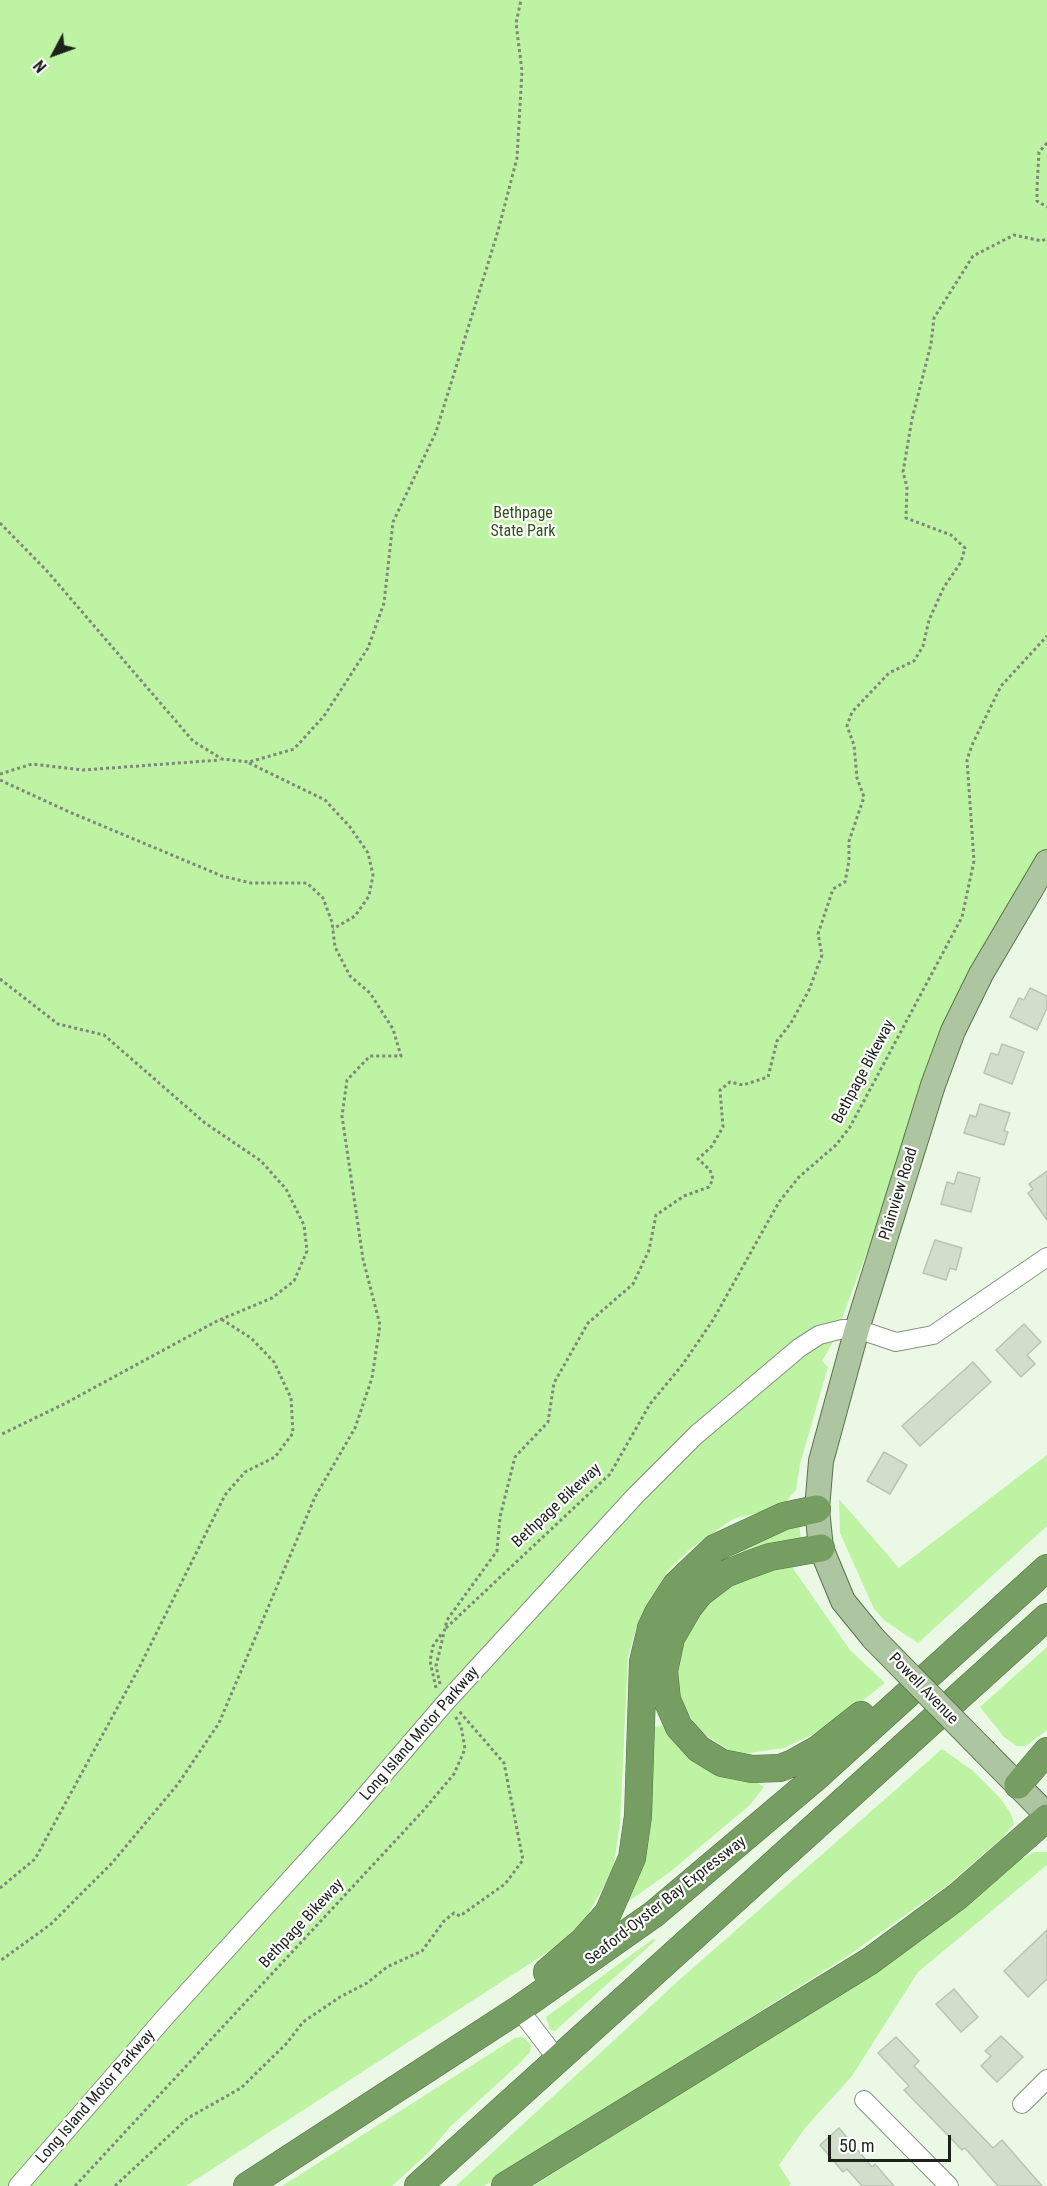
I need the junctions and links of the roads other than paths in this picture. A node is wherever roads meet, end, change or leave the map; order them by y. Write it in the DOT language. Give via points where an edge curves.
graph roads {
  1 [pos="1046,863"];
  2 [pos="1047,1257"];
  3 [pos="856,1329"];
  4 [pos="817,1509"];
  5 [pos="821,1548"];
  6 [pos="1047,1568"];
  7 [pos="1047,1617"];
  8 [pos="950,1656"];
  9 [pos="1047,1751"];
  10 [pos="1018,1785"];
  11 [pos="1047,1816"];
  12 [pos="519,2009"];
  13 [pos="457,2049"];
  14 [pos="558,2060"];
  15 [pos="1047,2079"];
  16 [pos="864,2100"];
  17 [pos="1022,2104"];
  18 [pos="18,2186"];
  19 [pos="247,2186"];
  20 [pos="418,2186"];
  21 [pos="505,2186"];
  22 [pos="949,2186"];
  1 -- 3 [label="main road, Plainview Road" via="981,974 953,1031"];
  2 -- 3 [label="street" via="933,1335 896,1342"];
  3 -- 4 [label="main road, Plainview Road" via="821,1461"];
  3 -- 18 [label="street, Long Island Motor Parkway" via="830,1332 799,1348 696,1436 635,1496 447,1701"];
  4 -- 5 [label="main road, Plainview Road"];
  4 -- 13 [label="highway" via="784,1516 730,1539 701,1559 667,1599 651,1628 643,1662 638,1816 632,1858 617,1895 608,1913 582,1942"];
  5 -- 8 [label="highway" via="770,1557 725,1574 700,1593 679,1622 666,1655 664,1685 672,1713 699,1749 737,1767 766,1770 793,1763"];
  5 -- 10 [label="main road, Powell Avenue, bridge" via="843,1601 874,1639"];
  6 -- 8 [label="highway, Seaford-Oyster Bay Expressway"];
  7 -- 14 [label="highway"];
  8 -- 12 [label="highway, Seaford-Oyster Bay Expressway" via="701,1877"];
  9 -- 10 [label="highway"];
  10 -- 11 [label="main road, Powell Avenue"];
  11 -- 21 [label="highway" via="949,1903 870,1961"];
  12 -- 13 [label="highway, Seaford-Oyster Bay Expressway"];
  12 -- 14 [label="street"];
  13 -- 19 [label="highway, Seaford-Oyster Bay Expressway"];
  14 -- 20 [label="highway"];
  15 -- 17 [label="street"];
  16 -- 22 [label="street"];
}
